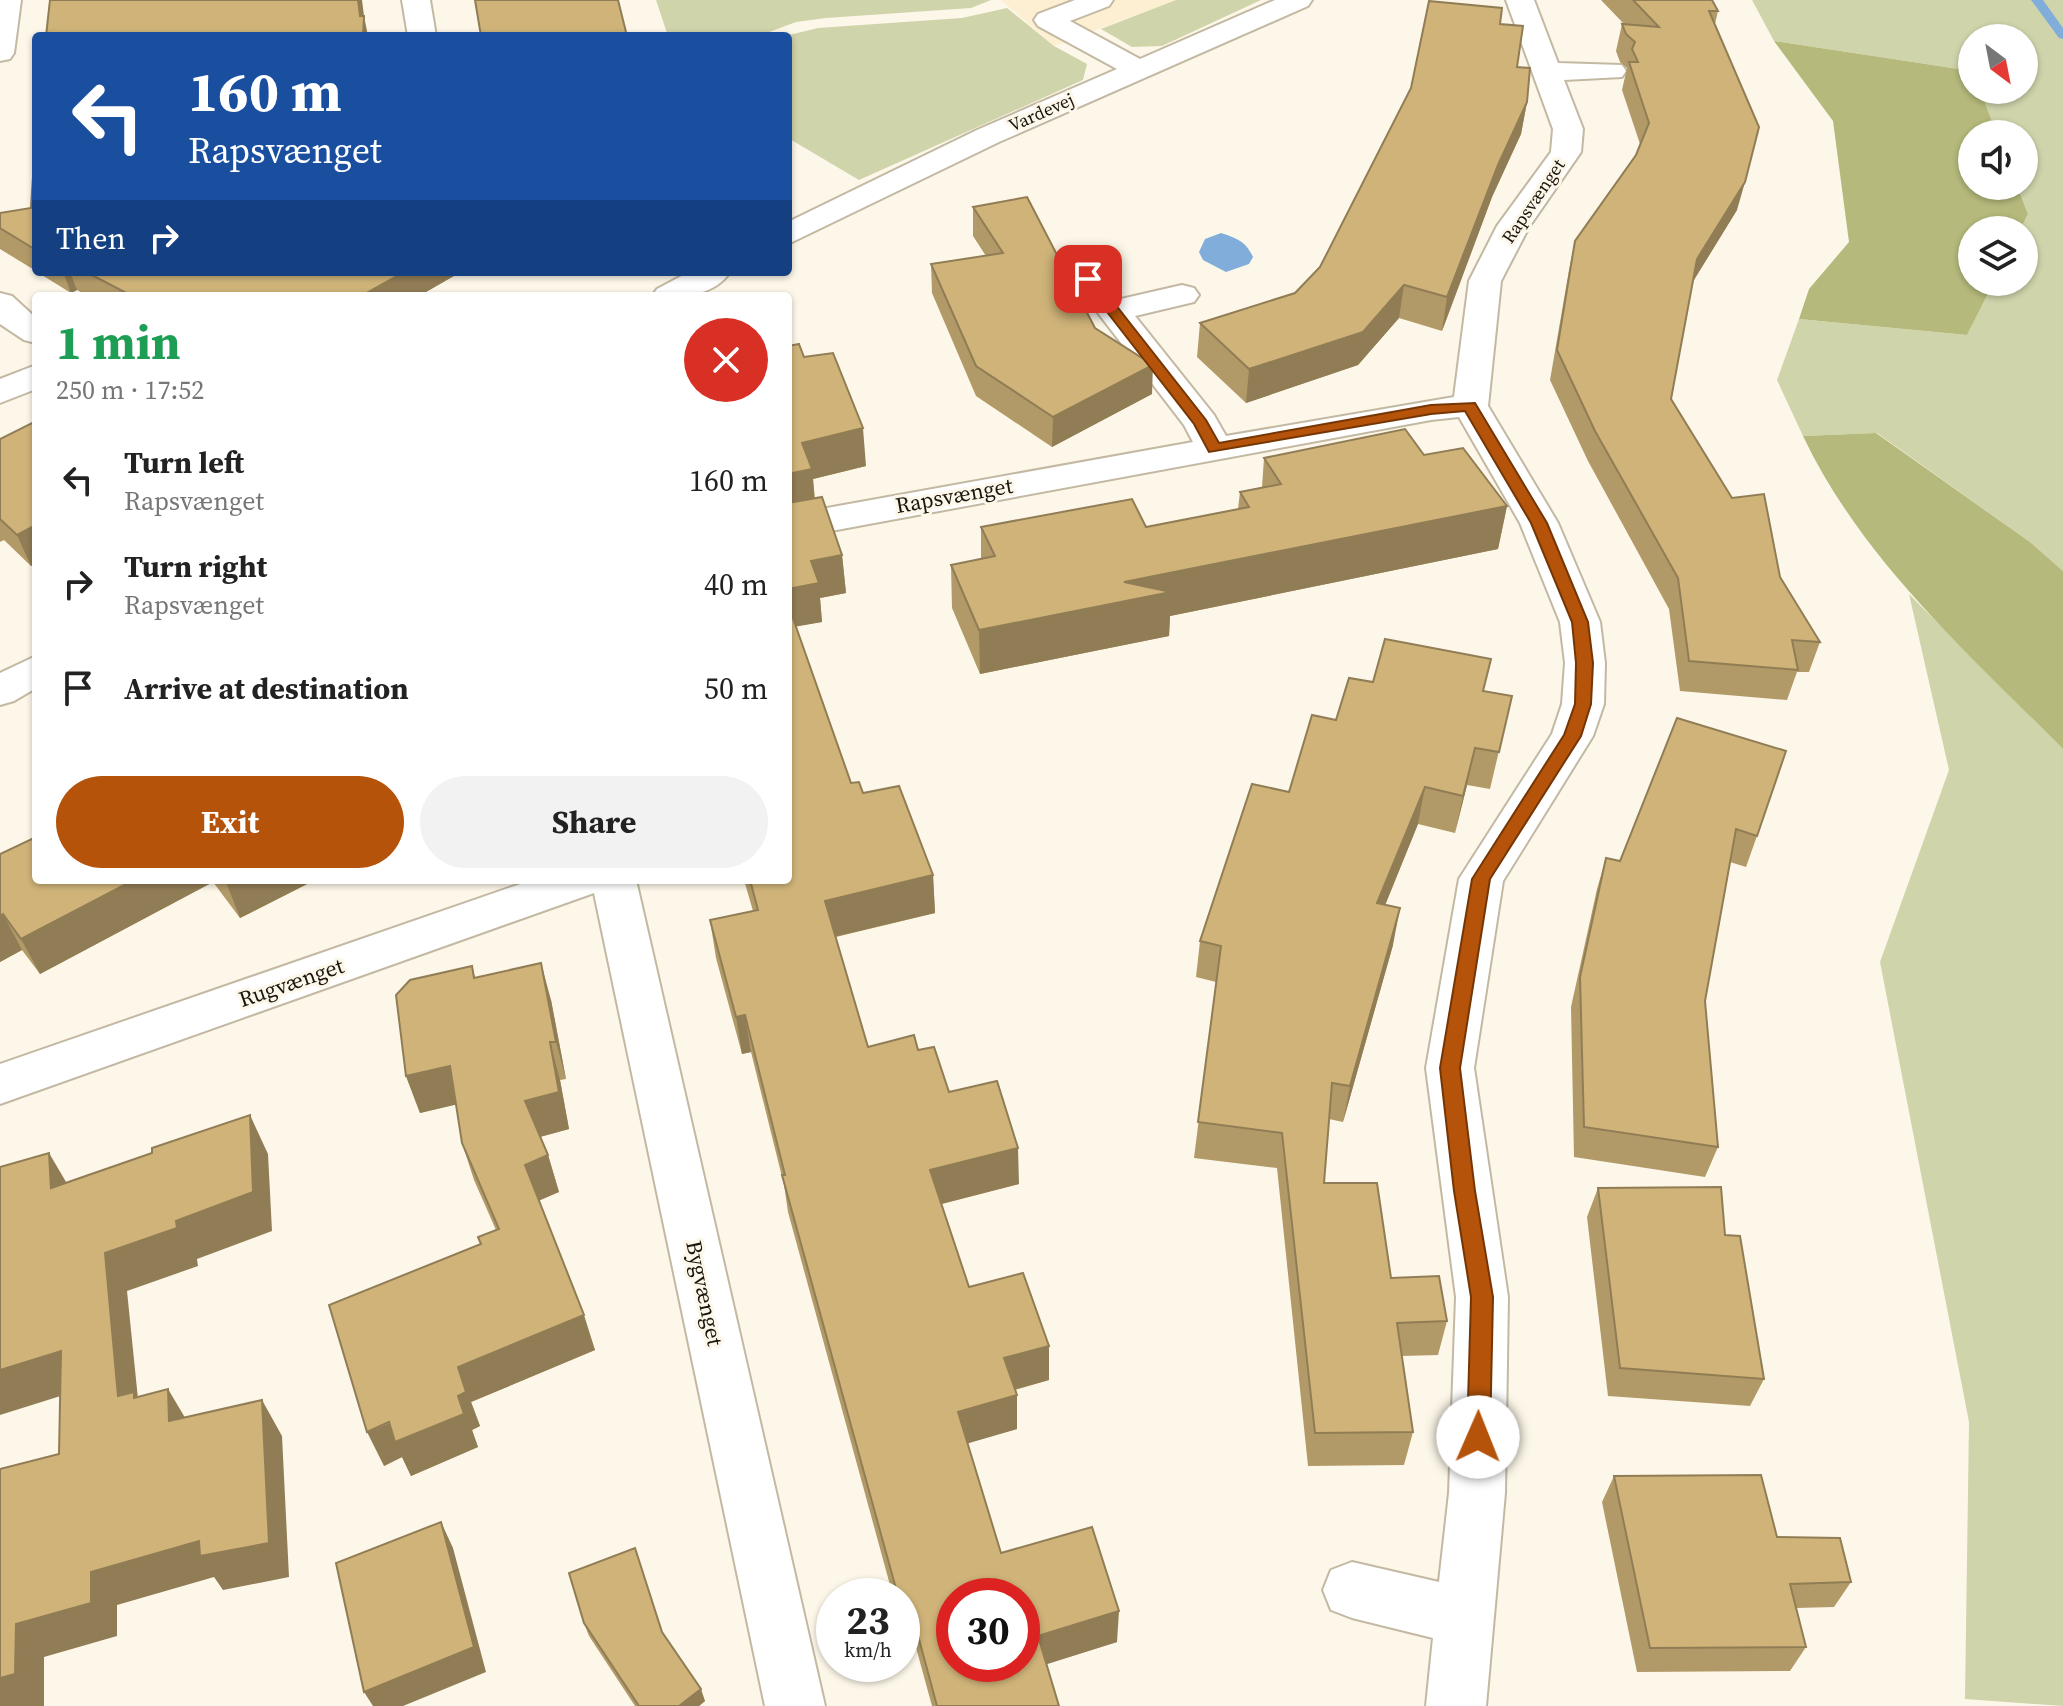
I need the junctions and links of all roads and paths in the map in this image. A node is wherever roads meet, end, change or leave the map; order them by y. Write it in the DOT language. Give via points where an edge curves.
graph roads {
  1 [pos="7,0"];
  2 [pos="416,0"];
  3 [pos="1099,0"];
  4 [pos="1298,0"];
  5 [pos="1520,0"];
  6 [pos="421,32"];
  7 [pos="0,53"];
  8 [pos="1138,69"];
  9 [pos="1612,71"];
  10 [pos="1547,72"];
  11 [pos="792,232"];
  12 [pos="706,276"];
  13 [pos="1088,279"];
  14 [pos="676,292"];
  15 [pos="1182,295"];
  16 [pos="0,303"];
  17 [pos="1113,311"];
  18 [pos="32,330"];
  19 [pos="32,377"];
  20 [pos="0,393"];
  21 [pos="1470,406"];
  22 [pos="1214,448"];
  23 [pos="792,526"];
  24 [pos="32,672"];
  25 [pos="0,691"];
  26 [pos="570,884"];
  27 [pos="615,884"];
  28 [pos="0,1084"];
  29 [pos="1352,1590"];
  30 [pos="1465,1617"];
  31 [pos="795,1706"];
  32 [pos="1456,1706"];
  1 -- 7 [label="street"];
  2 -- 6 [label="street"];
  3 -- 8 [label="street" via="1048,20"];
  4 -- 8 [label="street, Vardevej"];
  5 -- 10 [label="street, Rapsvænget"];
  8 -- 11 [label="street, Vardevej"];
  9 -- 10 [label="street"];
  10 -- 21 [label="street, Rapsvænget" via="1568,129 1566,152 1513,226 1485,281"];
  12 -- 14 [label="street"];
  13 -- 17 [label="street"];
  15 -- 17 [label="street"];
  16 -- 18 [label="street"];
  17 -- 22 [label="street" via="1201,423"];
  19 -- 20 [label="street"];
  21 -- 22 [label="street, Rapsvænget"];
  21 -- 30 [label="street" via="1539,523 1580,622 1585,663 1583,704 1572,736 1481,879 1450,1068 1482,1297 1477,1493"];
  22 -- 23 [label="street, Rapsvænget"];
  24 -- 25 [label="street"];
  26 -- 28 [label="street, Rugvænget"];
  27 -- 31 [label="street, Bygvænget"];
  29 -- 30 [label="street"];
  30 -- 32 [label="street"];
}
